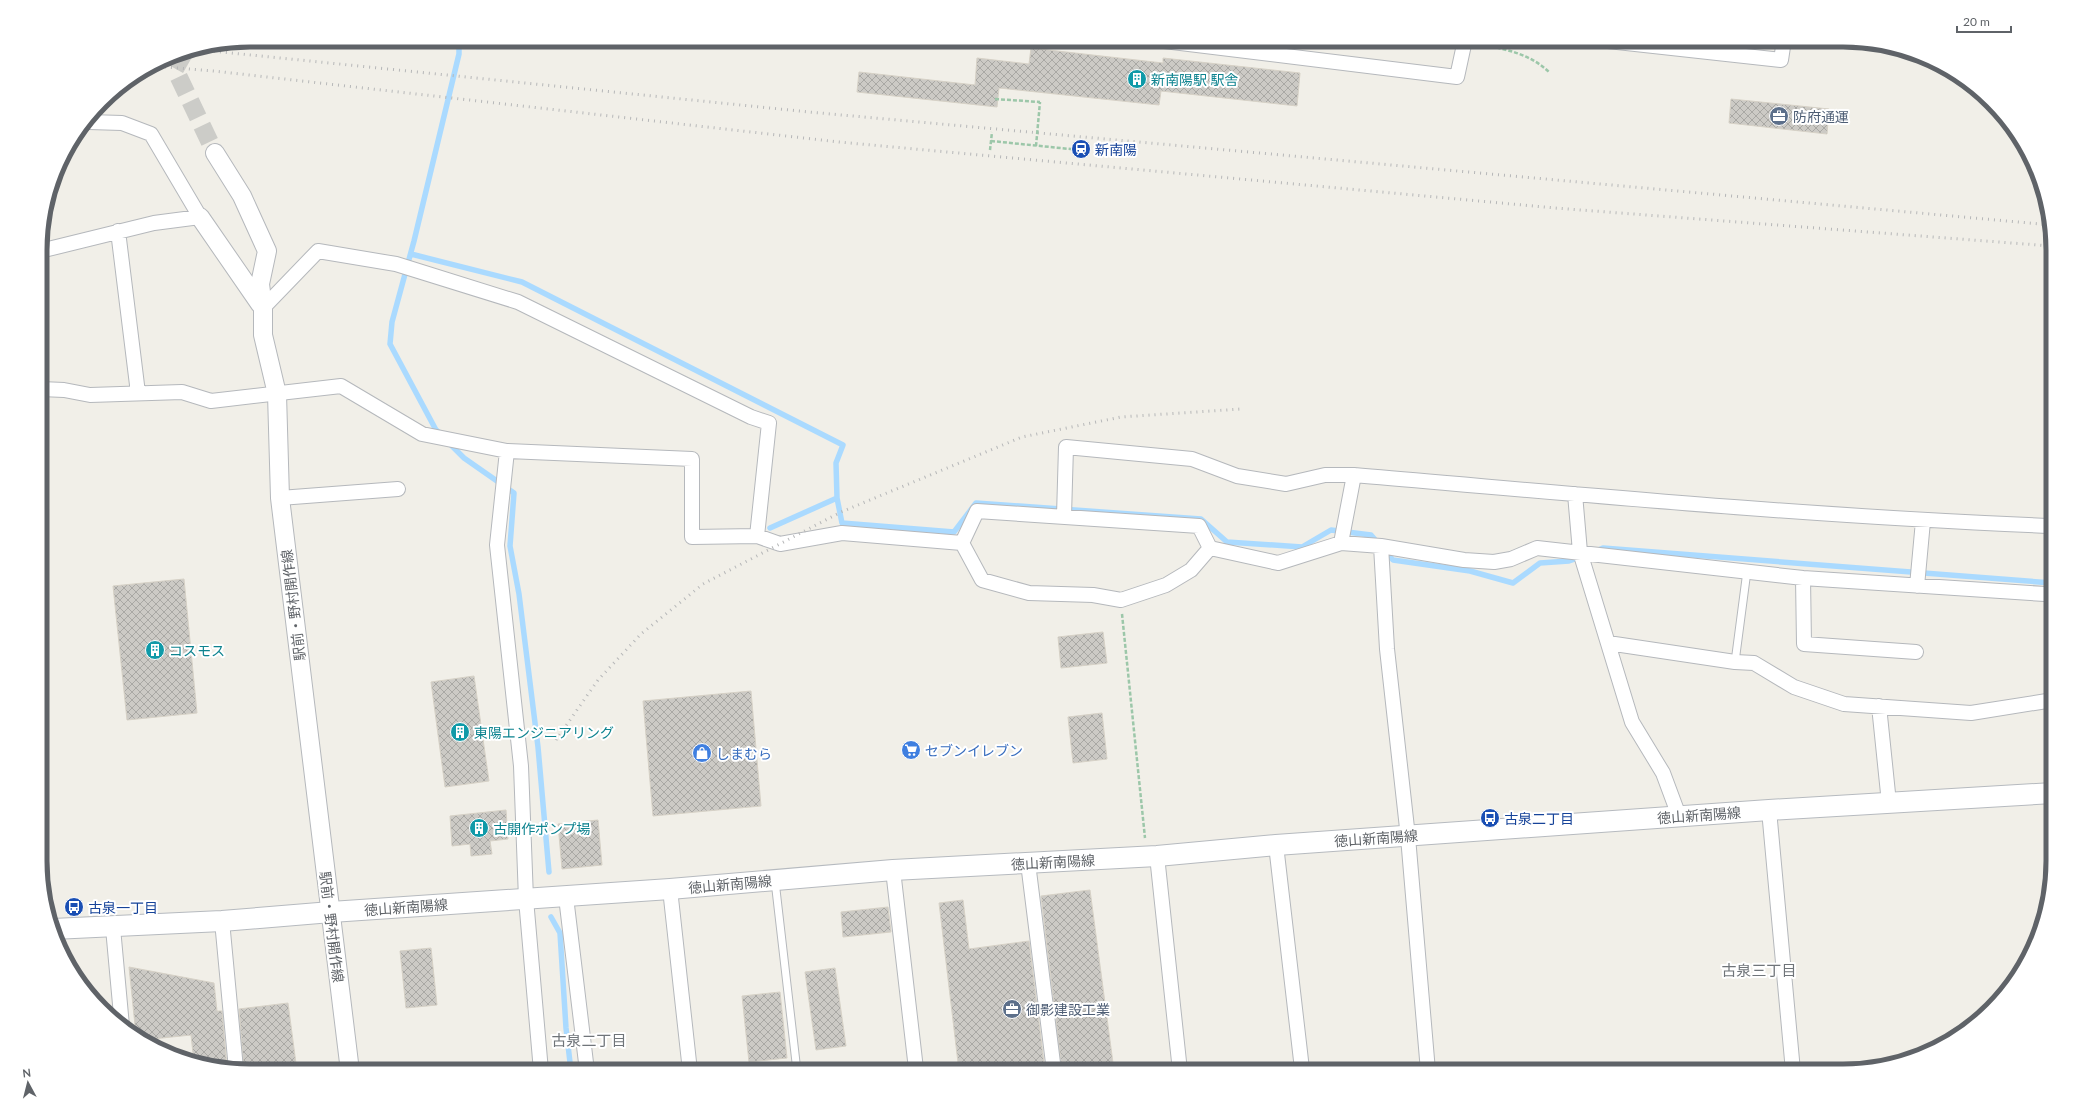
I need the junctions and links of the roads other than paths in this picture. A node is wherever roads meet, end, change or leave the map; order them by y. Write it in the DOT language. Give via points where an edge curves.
graph roads {
  1 [pos="1215,47"];
  2 [pos="1464,47"];
  3 [pos="1663,47"];
  4 [pos="1783,47"];
  5 [pos="93,122"];
  6 [pos="215,153"];
  7 [pos="200,216"];
  8 [pos="118,232"];
  9 [pos="47,249"];
  10 [pos="263,308"];
  11 [pos="47,389"];
  12 [pos="138,393"];
  13 [pos="277,394"];
  14 [pos="507,451"];
  15 [pos="1354,475"];
  16 [pos="398,489"];
  17 [pos="1575,494"];
  18 [pos="280,498"];
  19 [pos="1064,516"];
  20 [pos="1923,521"];
  21 [pos="2046,526"];
  22 [pos="756,536"];
  23 [pos="962,543"];
  24 [pos="1341,543"];
  25 [pos="1381,546"];
  26 [pos="1210,548"];
  27 [pos="1580,552"];
  28 [pos="1747,571"];
  29 [pos="1802,578"];
  30 [pos="1917,586"];
  31 [pos="2046,594"];
  32 [pos="1608,643"];
  33 [pos="1916,652"];
  34 [pos="1735,662"];
  35 [pos="2046,701"];
  36 [pos="1879,706"];
  37 [pos="2046,793"];
  38 [pos="1889,803"];
  39 [pos="1769,810"];
  40 [pos="1679,816"];
  41 [pos="1408,837"];
  42 [pos="1276,845"];
  43 [pos="1152,856"];
  44 [pos="1028,863"];
  45 [pos="893,870"];
  46 [pos="774,879"];
  47 [pos="670,889"];
  48 [pos="566,897"];
  49 [pos="526,898"];
  50 [pos="331,912"];
  51 [pos="222,921"];
  52 [pos="113,928"];
  53 [pos="59,929"];
  54 [pos="121,1018"];
  55 [pos="236,1064"];
  56 [pos="349,1064"];
  57 [pos="540,1064"];
  58 [pos="586,1064"];
  59 [pos="689,1064"];
  60 [pos="796,1064"];
  61 [pos="915,1064"];
  62 [pos="1053,1064"];
  63 [pos="1179,1064"];
  64 [pos="1301,1064"];
  65 [pos="1427,1064"];
  66 [pos="1792,1064"];
  1 -- 2 [label="street" via="1457,77"];
  3 -- 4 [label="street" via="1781,60"];
  5 -- 7 [label="street" via="122,123 151,134"];
  6 -- 10 [label="street, 駅前・野村開作線" via="242,196 267,251 260,284"];
  7 -- 8 [label="street"];
  7 -- 10 [label="street"];
  8 -- 9 [label="street"];
  8 -- 12 [label="street"];
  10 -- 13 [label="street, 駅前・野村開作線" via="263,335"];
  10 -- 22 [label="street" via="318,251 396,264 518,302 751,417 769,423"];
  11 -- 12 [label="street" via="90,395"];
  12 -- 13 [label="street" via="182,392 211,401"];
  13 -- 14 [label="street" via="341,386 422,434"];
  13 -- 18 [label="street, 駅前・野村開作線"];
  14 -- 22 [label="street" via="692,459 692,537"];
  14 -- 49 [label="street" via="497,545 521,766"];
  15 -- 17 [label="street"];
  15 -- 19 [label="street" via="1325,475 1286,484 1237,476 1192,459 1066,447"];
  15 -- 24 [label="street"];
  16 -- 18 [label="street"];
  17 -- 20 [label="street"];
  17 -- 27 [label="street"];
  18 -- 50 [label="street, 駅前・野村開作線"];
  19 -- 23 [label="street" via="977,512"];
  19 -- 26 [label="street" via="1200,526"];
  20 -- 21 [label="street"];
  20 -- 30 [label="street"];
  22 -- 23 [label="street" via="780,544 842,533"];
  23 -- 26 [label="street" via="982,580 1029,593 1093,595 1120,600 1166,585 1191,570"];
  24 -- 25 [label="street"];
  24 -- 26 [label="street" via="1278,564"];
  25 -- 27 [label="street" via="1464,560 1494,562 1511,559 1537,548"];
  25 -- 41 [label="street" via="1387,649"];
  27 -- 28 [label="street"];
  27 -- 32 [label="street"];
  28 -- 29 [label="street"];
  28 -- 34 [label="lane"];
  29 -- 30 [label="street"];
  29 -- 33 [label="street" via="1804,644"];
  30 -- 31 [label="street"];
  32 -- 34 [label="street"];
  32 -- 40 [label="street" via="1632,722 1663,773"];
  34 -- 36 [label="street" via="1754,663 1794,688 1844,704"];
  35 -- 36 [label="street" via="1971,713"];
  36 -- 38 [label="street"];
  37 -- 38 [label="main road, 徳山新南陽線"];
  38 -- 39 [label="main road, 徳山新南陽線"];
  39 -- 40 [label="main road, 徳山新南陽線"];
  39 -- 66 [label="street"];
  40 -- 41 [label="main road, 徳山新南陽線"];
  41 -- 42 [label="main road, 徳山新南陽線"];
  41 -- 65 [label="street"];
  42 -- 43 [label="main road, 徳山新南陽線"];
  42 -- 64 [label="street"];
  43 -- 44 [label="main road, 徳山新南陽線"];
  43 -- 63 [label="street"];
  44 -- 45 [label="main road, 徳山新南陽線"];
  44 -- 62 [label="street"];
  45 -- 46 [label="main road, 徳山新南陽線"];
  45 -- 61 [label="street"];
  46 -- 47 [label="main road, 徳山新南陽線"];
  46 -- 60 [label="lane"];
  47 -- 48 [label="main road, 徳山新南陽線"];
  47 -- 59 [label="street"];
  48 -- 49 [label="main road, 徳山新南陽線"];
  48 -- 58 [label="street"];
  49 -- 50 [label="main road, 徳山新南陽線"];
  49 -- 57 [label="street"];
  50 -- 51 [label="main road, 徳山新南陽線"];
  50 -- 56 [label="street, 駅前・野村開作線"];
  51 -- 52 [label="main road, 徳山新南陽線"];
  51 -- 55 [label="street"];
  52 -- 53 [label="main road, 徳山新南陽線"];
  52 -- 54 [label="street"];
}
